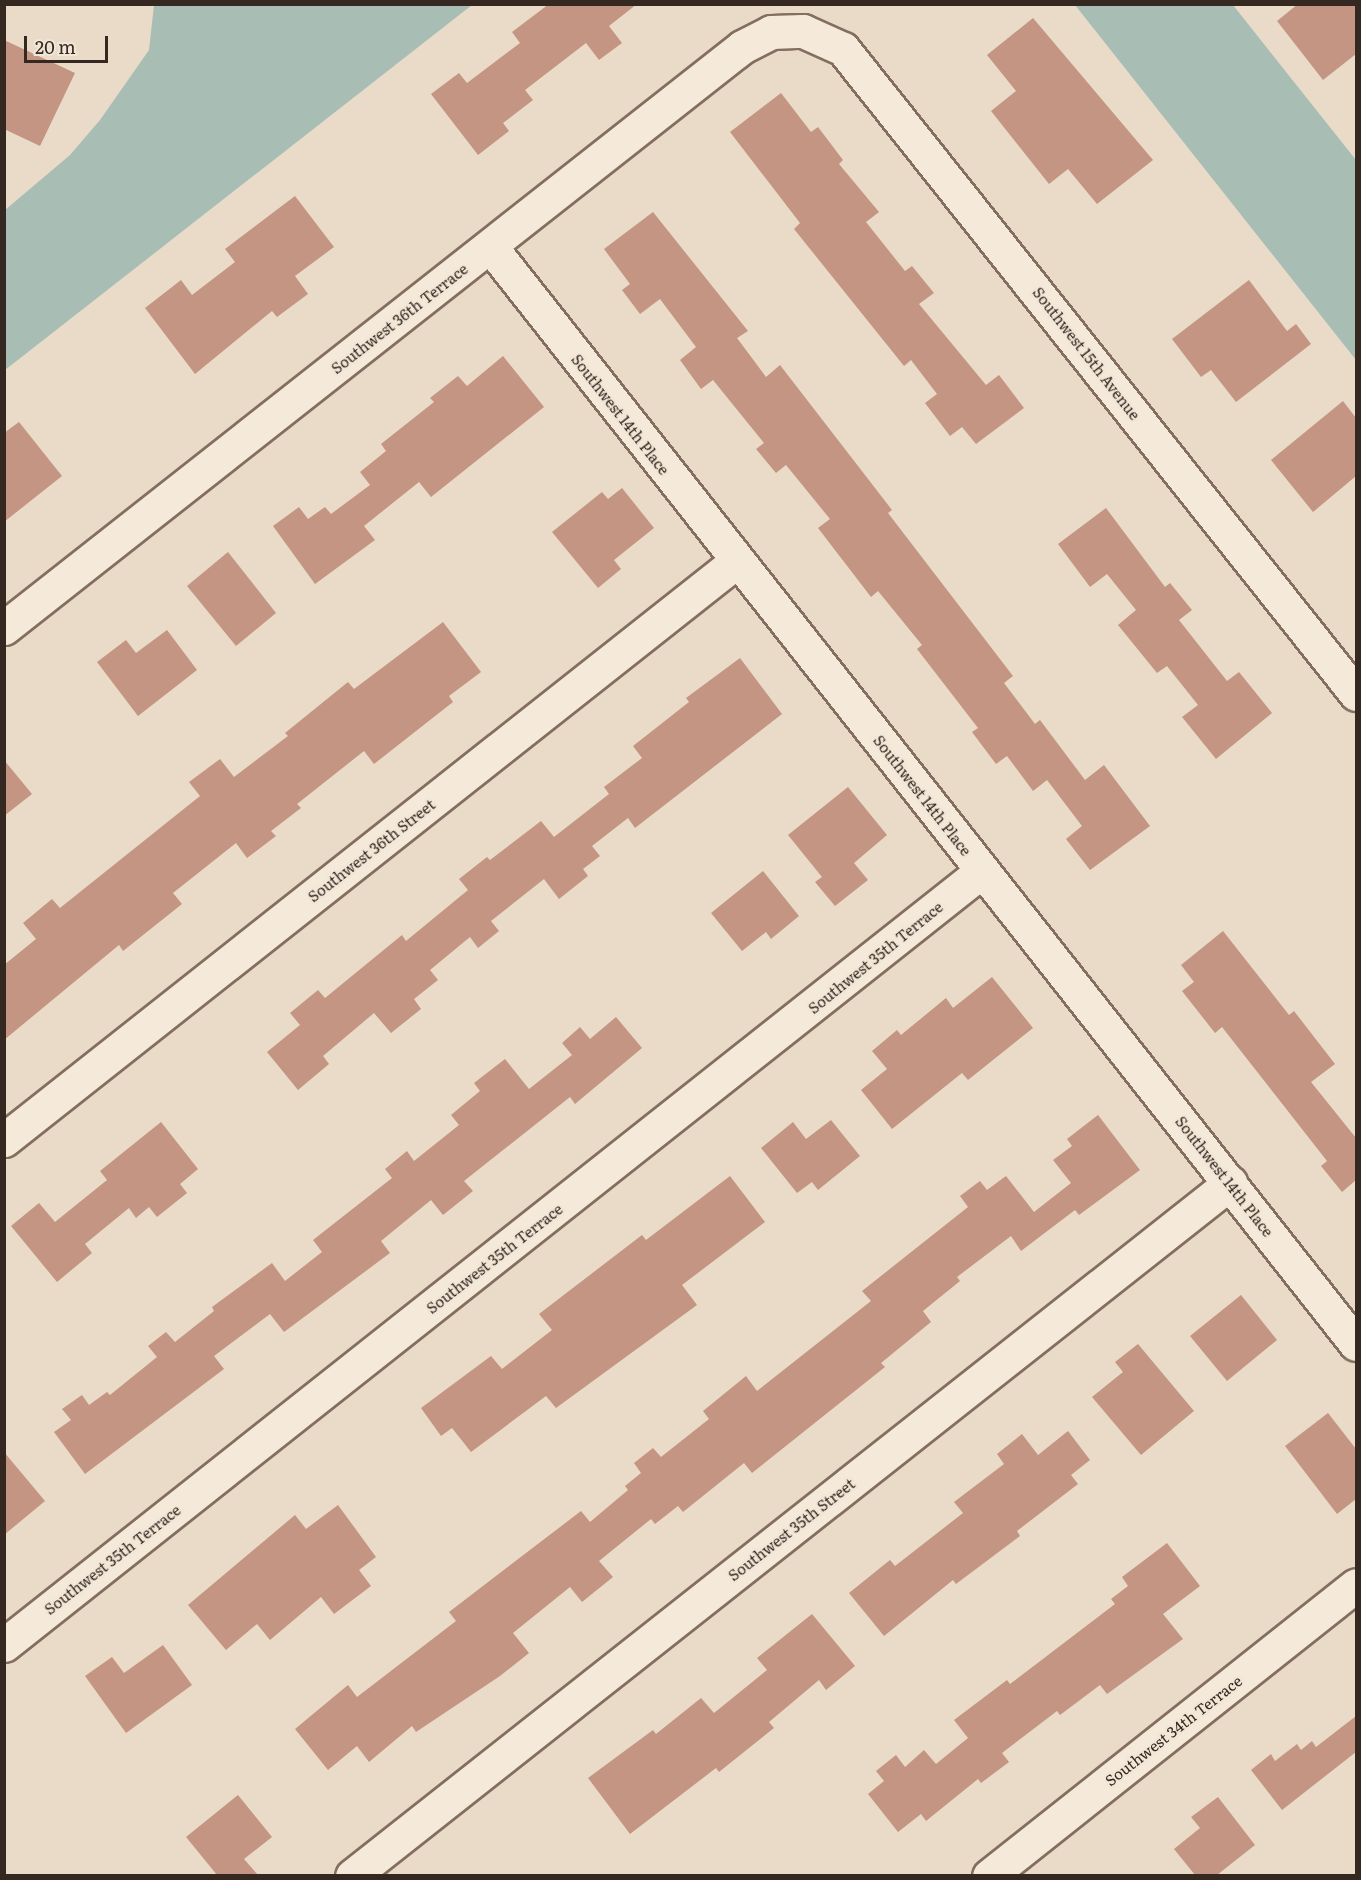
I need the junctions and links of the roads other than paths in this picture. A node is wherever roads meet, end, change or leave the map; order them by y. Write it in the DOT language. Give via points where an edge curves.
graph roads {
  1 [pos="803,31"];
  2 [pos="490,246"];
  3 [pos="737,561"];
  4 [pos="4,628"];
  5 [pos="1356,694"];
  6 [pos="982,871"];
  7 [pos="4,1140"];
  8 [pos="1230,1183"];
  9 [pos="1356,1344"];
  10 [pos="1356,1585"];
  11 [pos="4,1645"];
  12 [pos="352,1875"];
  13 [pos="989,1875"];
  1 -- 2 [label="street, Southwest 36th Terrace" via="771,32 742,47"];
  1 -- 5 [label="street, Southwest 15th Avenue" via="843,49"];
  2 -- 3 [label="street, Southwest 14th Place"];
  2 -- 4 [label="street, Southwest 36th Terrace"];
  3 -- 6 [label="street, Southwest 14th Place"];
  3 -- 7 [label="street, Southwest 36th Street"];
  6 -- 8 [label="street, Southwest 14th Place"];
  6 -- 11 [label="street, Southwest 35th Terrace"];
  8 -- 9 [label="street, Southwest 14th Place"];
  8 -- 12 [label="street, Southwest 35th Street"];
  10 -- 13 [label="street, Southwest 34th Terrace"];
}
